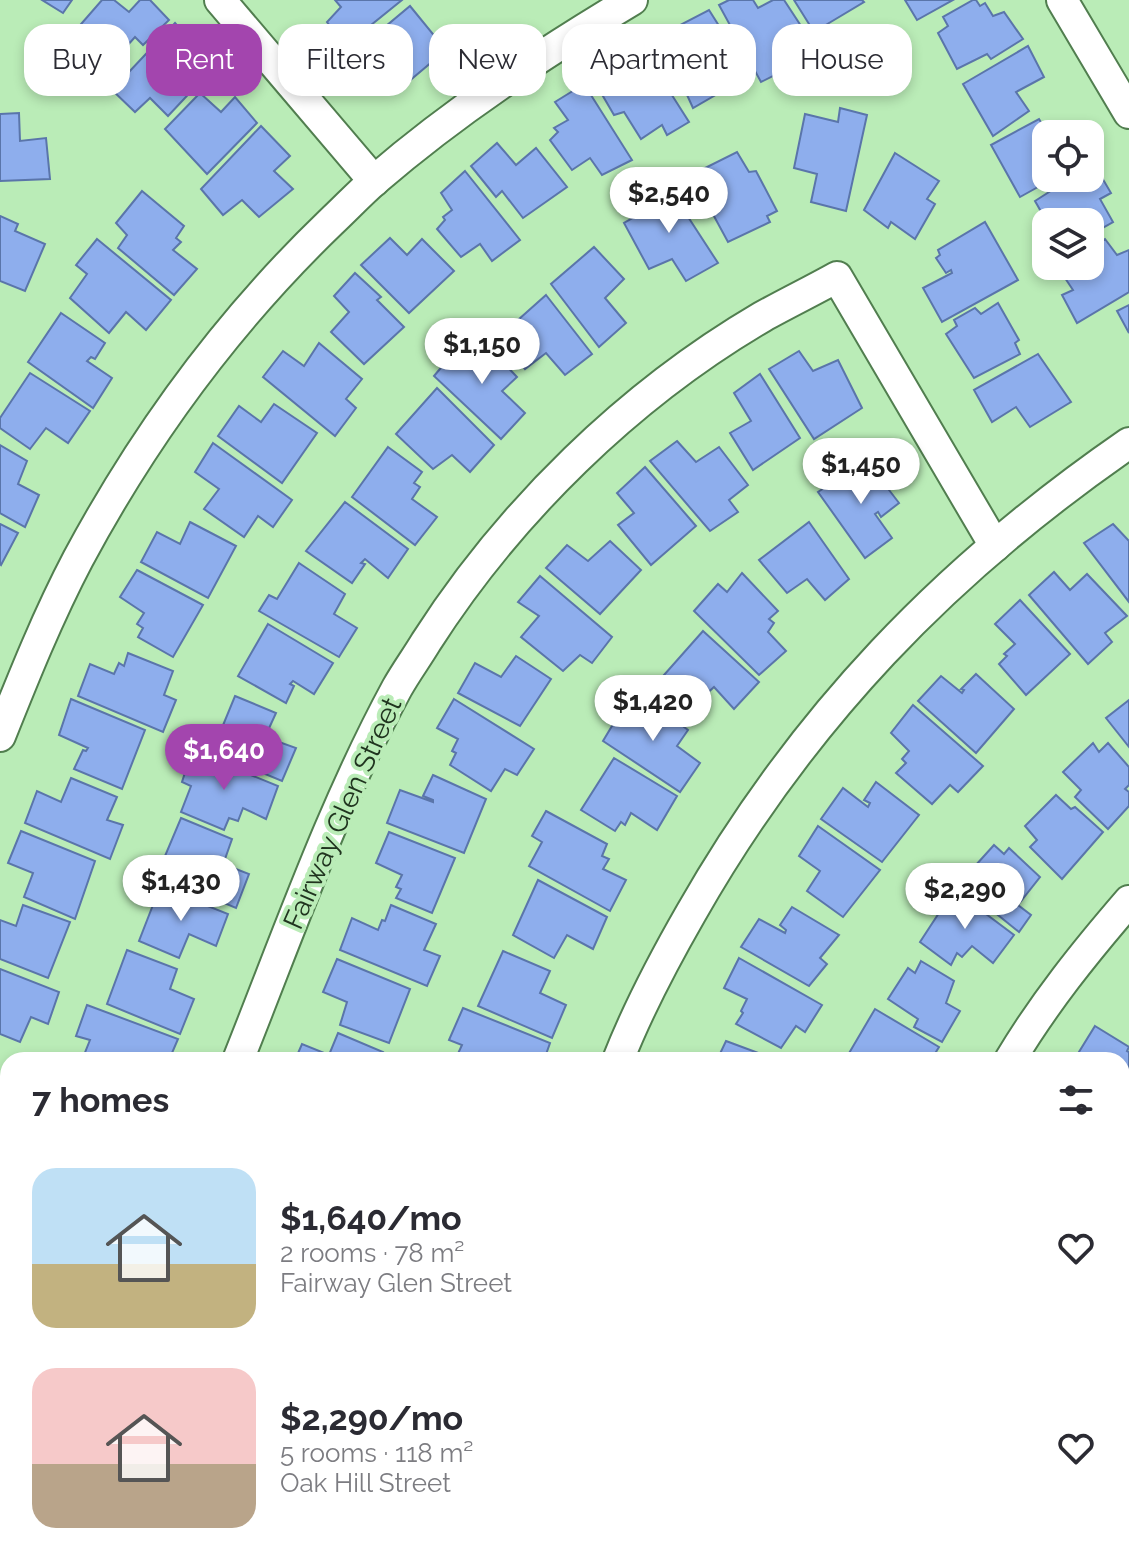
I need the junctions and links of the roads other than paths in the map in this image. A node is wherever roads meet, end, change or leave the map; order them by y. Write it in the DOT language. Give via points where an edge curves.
graph roads {
  1 [pos="220,0"];
  2 [pos="632,0"];
  3 [pos="1062,0"];
  4 [pos="1129,113"];
  5 [pos="374,181"];
  6 [pos="1129,443"];
  7 [pos="995,546"];
  8 [pos="0,736"];
  9 [pos="1129,901"];
  10 [pos="241,1052"];
  11 [pos="622,1052"];
  12 [pos="1015,1052"];
  1 -- 5 [label="street"];
  2 -- 5 [label="street" via="478,98"];
  3 -- 4 [label="street"];
  5 -- 8 [label="street" via="233,326 141,452 77,561"];
  6 -- 7 [label="street"];
  7 -- 10 [label="street, Fairway Glen Street" via="837,277 693,362 556,479 445,613 359,762"];
  7 -- 11 [label="street" via="891,641 771,786 666,956"];
  9 -- 12 [label="street" via="1067,975"];
}
